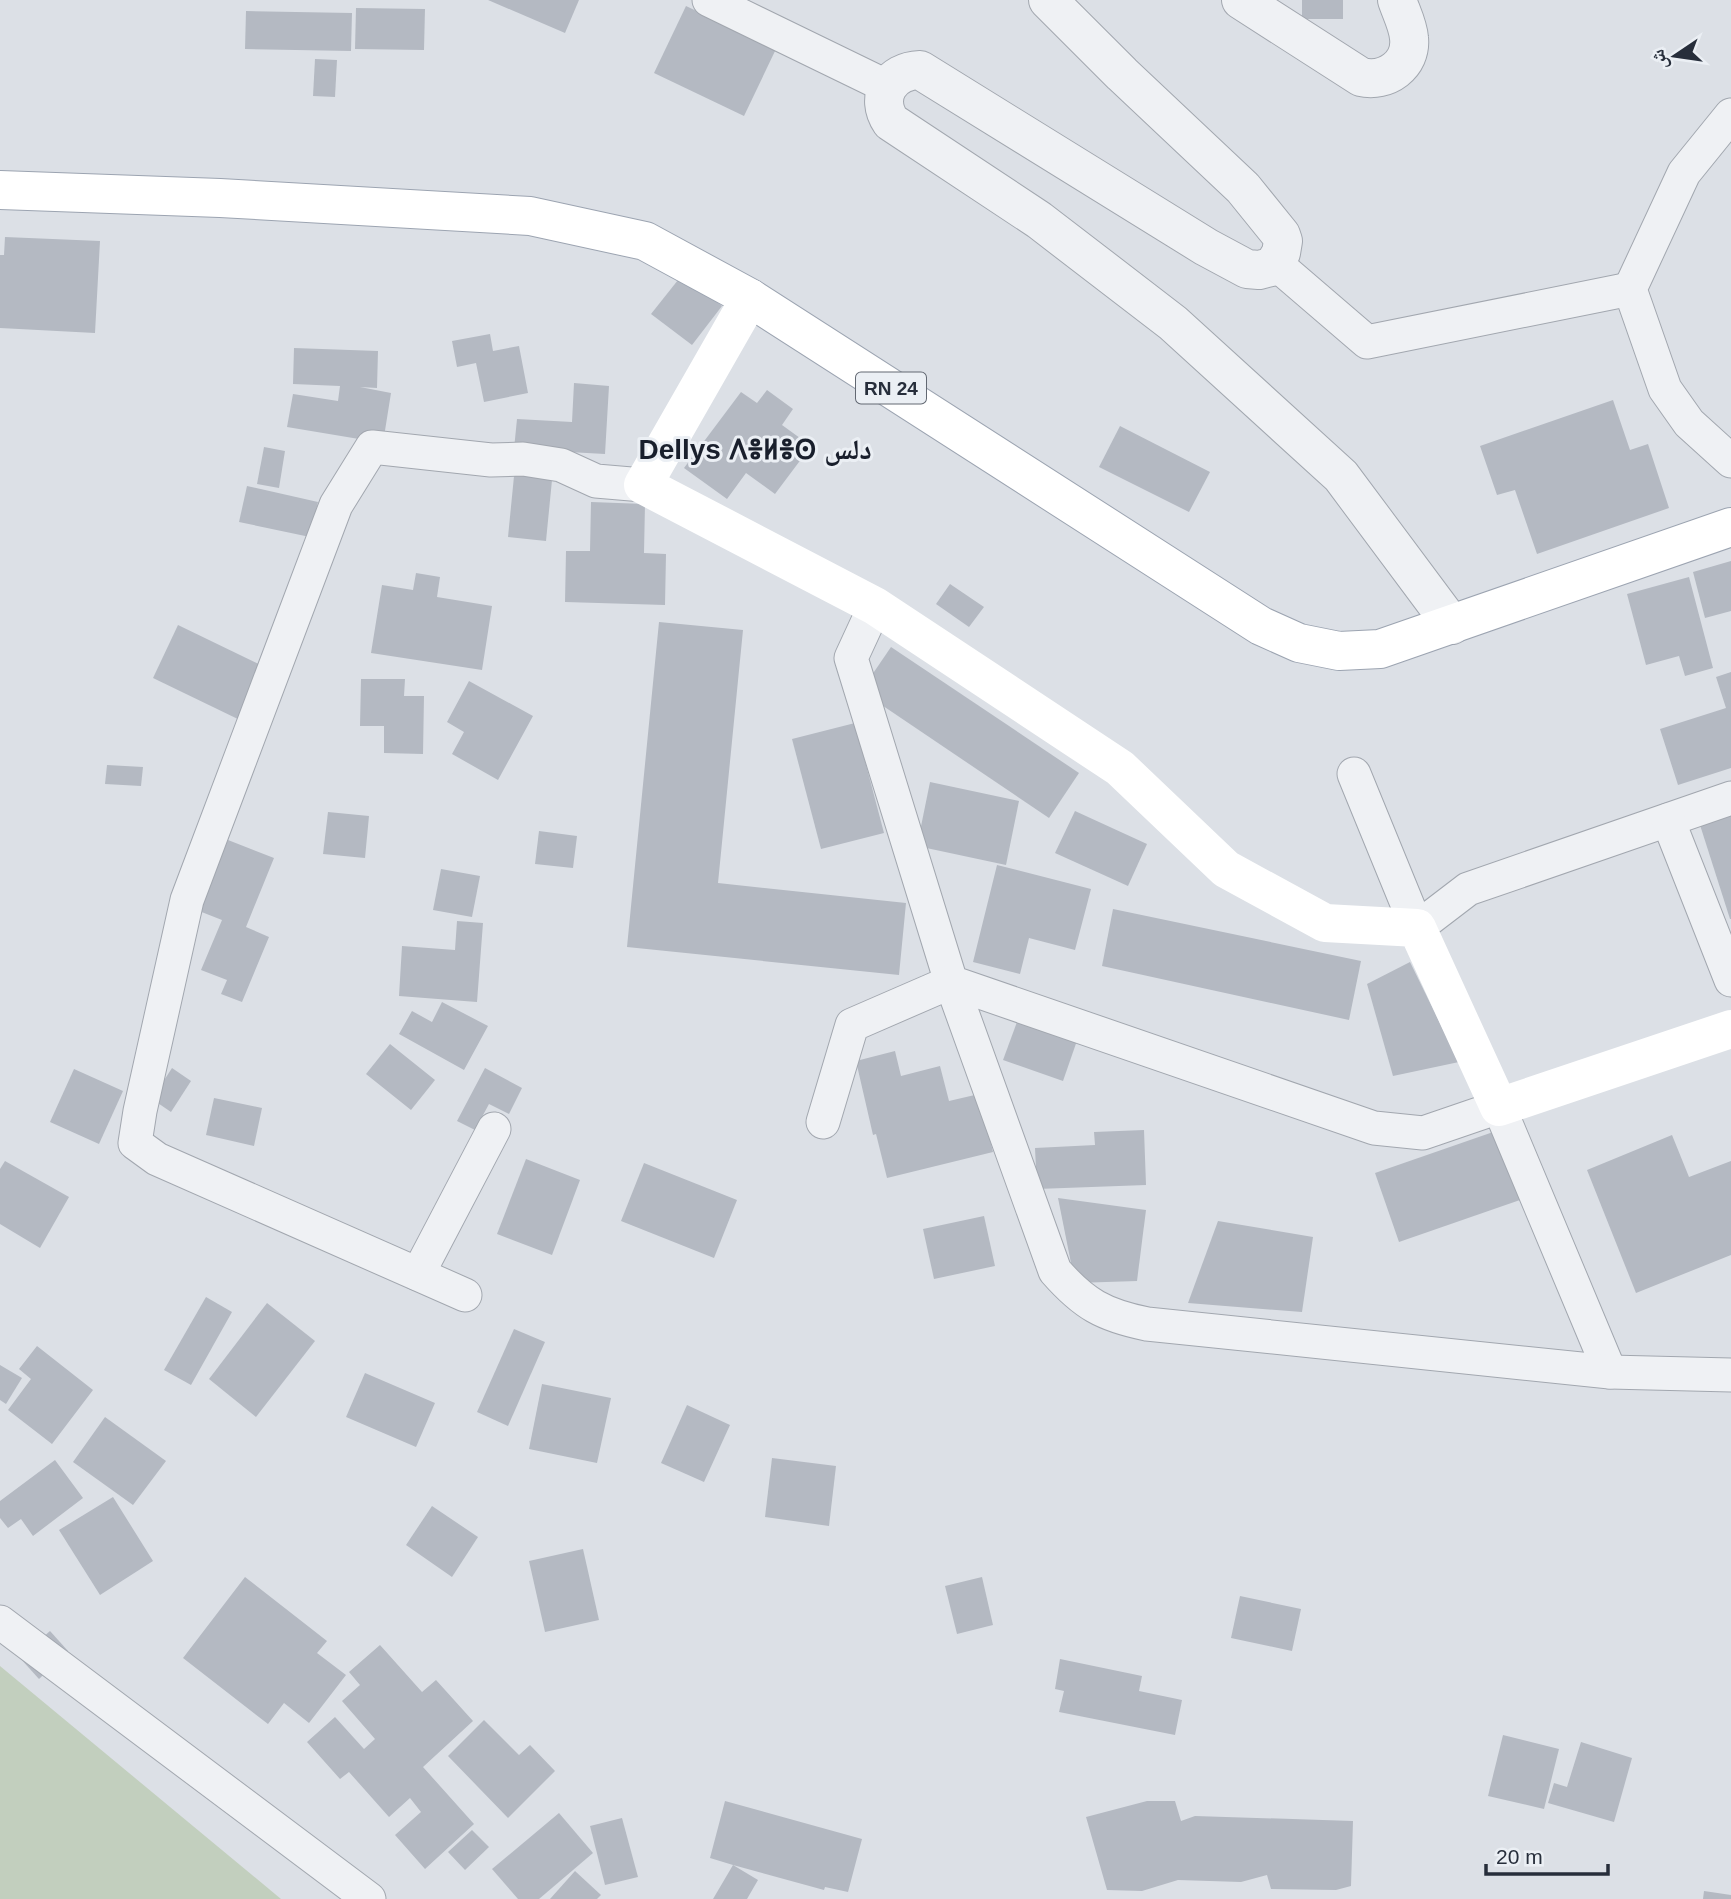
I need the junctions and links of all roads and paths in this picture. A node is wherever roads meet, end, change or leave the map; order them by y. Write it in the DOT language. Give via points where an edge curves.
graph roads {
  1 [pos="709,0"];
  2 [pos="1048,0"];
  3 [pos="1241,0"];
  4 [pos="1397,0"];
  5 [pos="888,87"];
  6 [pos="1731,115"];
  7 [pos="0,190"];
  8 [pos="1275,263"];
  9 [pos="1630,289"];
  10 [pos="750,298"];
  11 [pos="1731,461"];
  12 [pos="643,485"];
  13 [pos="1731,527"];
  14 [pos="875,606"];
  15 [pos="1452,625"];
  16 [pos="1354,774"];
  17 [pos="1731,798"];
  18 [pos="1668,820"];
  19 [pos="1417,928"];
  20 [pos="1731,980"];
  21 [pos="951,982"];
  22 [pos="1731,1029"];
  23 [pos="1499,1107"];
  24 [pos="823,1122"];
  25 [pos="494,1129"];
  26 [pos="418,1274"];
  27 [pos="466,1294"];
  28 [pos="1610,1372"];
  29 [pos="1731,1374"];
  30 [pos="0,1622"];
  31 [pos="369,1899"];
  1 -- 5 [label="street"];
  2 -- 8 [label="street" via="1243,188 1281,235 1283,247"];
  3 -- 4 [label="street" via="1369,79 1392,73 1408,54 1409,38"];
  5 -- 8 [label="street" via="898,75 920,70 1206,247 1253,270 1265,270"];
  5 -- 15 [label="street" via="884,109 891,122 1039,220 1173,323 1340,476"];
  6 -- 9 [label="street" via="1684,173"];
  7 -- 10 [label="main road, RN 24" via="530,216 645,241"];
  8 -- 9 [label="street" via="1367,342"];
  9 -- 11 [label="street" via="1665,389 1689,423"];
  10 -- 12 [label="main road"];
  10 -- 15 [label="main road, RN 24" via="1261,626 1299,643 1339,651 1381,649"];
  12 -- 14 [label="main road"];
  12 -- 26 [label="street" via="596,481 561,465 523,459 491,460 372,447 336,505 187,900 135,1143 156,1159"];
  13 -- 15 [label="main road, RN 24"];
  14 -- 19 [label="main road" via="1120,768 1226,869 1325,923"];
  14 -- 21 [label="street" via="851,658"];
  16 -- 19 [label="street"];
  17 -- 18 [label="street"];
  18 -- 19 [label="street" via="1468,889"];
  18 -- 20 [label="street"];
  19 -- 23 [label="main road"];
  21 -- 23 [label="street" via="1374,1128 1423,1133"];
  21 -- 24 [label="street" via="852,1026"];
  21 -- 28 [label="street" via="1055,1271 1095,1307 1147,1324"];
  22 -- 23 [label="main road"];
  23 -- 28 [label="street"];
  25 -- 26 [label="street"];
  26 -- 27 [label="street"];
  28 -- 29 [label="street"];
  30 -- 31 [label="street"];
}
